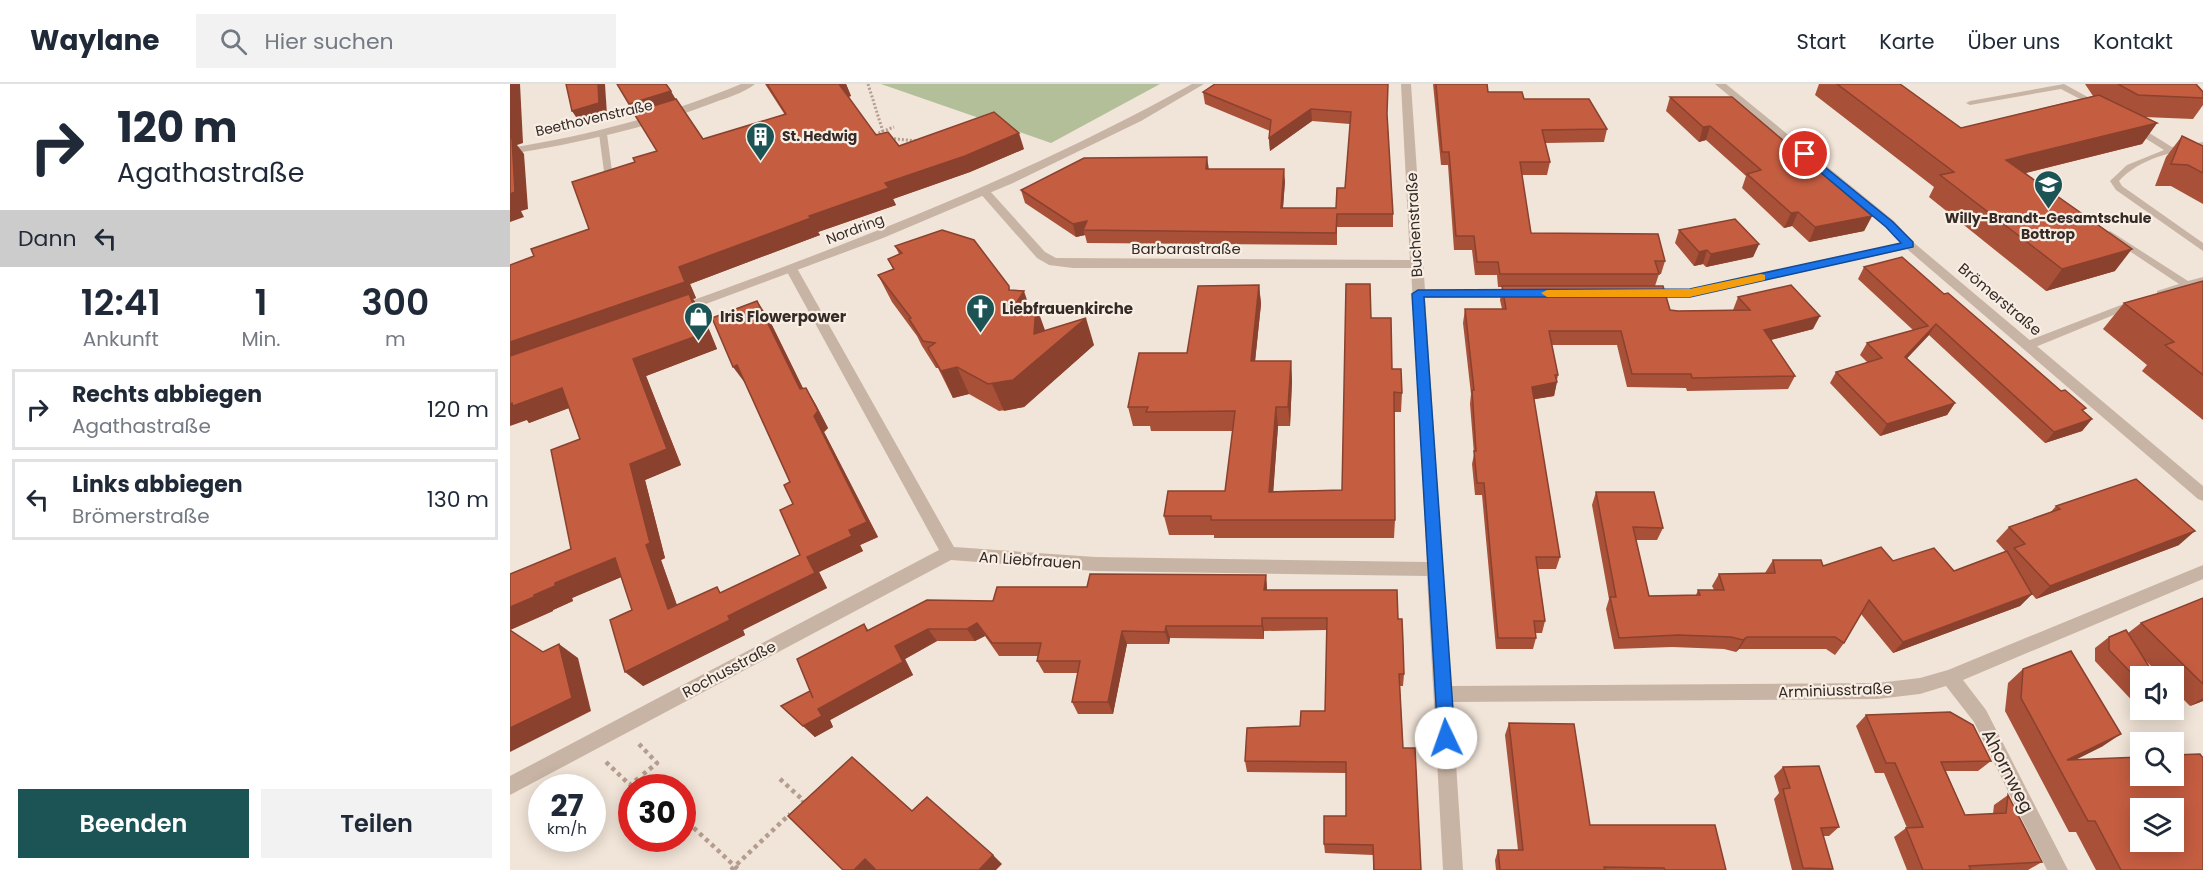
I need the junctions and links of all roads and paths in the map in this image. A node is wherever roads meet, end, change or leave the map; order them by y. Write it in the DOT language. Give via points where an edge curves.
graph roads {
  1 [pos="750,84"];
  2 [pos="868,84"];
  3 [pos="1198,84"];
  4 [pos="1406,84"];
  5 [pos="1720,84"];
  6 [pos="2060,85"];
  7 [pos="1970,103"];
  8 [pos="2112,114"];
  9 [pos="2122,120"];
  10 [pos="894,127"];
  11 [pos="880,131"];
  12 [pos="603,134"];
  13 [pos="864,138"];
  14 [pos="925,142"];
  15 [pos="2203,145"];
  16 [pos="510,151"];
  17 [pos="2172,151"];
  18 [pos="609,179"];
  19 [pos="985,192"];
  20 [pos="2099,226"];
  21 [pos="1909,245"];
  22 [pos="2203,248"];
  23 [pos="1417,264"];
  24 [pos="792,270"];
  25 [pos="2203,280"];
  26 [pos="2187,285"];
  27 [pos="1536,293"];
  28 [pos="1630,293"];
  29 [pos="1418,294"];
  30 [pos="668,314"];
  31 [pos="2029,345"];
  32 [pos="2203,495"];
  33 [pos="949,553"];
  34 [pos="1435,569"];
  35 [pos="2203,572"];
  36 [pos="1950,677"];
  37 [pos="1444,694"];
  38 [pos="622,726"];
  39 [pos="588,744"];
  40 [pos="619,774"];
  41 [pos="643,774"];
  42 [pos="780,779"];
  43 [pos="510,786"];
  44 [pos="696,831"];
  45 [pos="735,869"];
  46 [pos="1453,870"];
  47 [pos="2058,870"];
  1 -- 12 [label="street, Beethovenstraße" via="681,112"];
  2 -- 11 [label="path"];
  3 -- 19 [label="street, Nordring" via="1135,122"];
  4 -- 23 [label="street, Buchenstraße"];
  5 -- 21 [label="street, Brömerstraße" via="1890,224"];
  6 -- 7 [label="lane"];
  6 -- 8 [label="lane"];
  9 -- 17 [label="lane"];
  10 -- 11 [label="path"];
  11 -- 13 [label="path"];
  11 -- 14 [label="path" via="885,136"];
  12 -- 16 [label="street, Beethovenstraße"];
  12 -- 18 [label="lane"];
  15 -- 17 [label="lane"];
  17 -- 22 [label="lane" via="2123,171 2114,181"];
  19 -- 23 [label="street, Barbarastraße" via="1041,255 1053,262"];
  19 -- 24 [label="street, Nordring"];
  20 -- 26 [label="lane"];
  21 -- 28 [label="street" via="1690,293"];
  21 -- 31 [label="street, Brömerstraße"];
  23 -- 29 [label="street, Buchenstraße"];
  24 -- 30 [label="street, Nordring"];
  24 -- 33 [label="street"];
  25 -- 26 [label="lane"];
  26 -- 31 [label="lane"];
  27 -- 29 [label="street"];
  29 -- 34 [label="street, Buchenstraße"];
  31 -- 32 [label="street, Brömerstraße"];
  33 -- 34 [label="street, An Liebfrauen" via="1095,564"];
  33 -- 38 [label="street, Rochusstraße"];
  34 -- 37 [label="street, Buchenstraße"];
  35 -- 36 [label="street, Arminiusstraße"];
  36 -- 37 [label="street, Arminiusstraße" via="1920,686 1877,691"];
  36 -- 47 [label="street, Ahornweg" via="1980,716"];
  37 -- 46 [label="street, Buchenstraße"];
  38 -- 39 [label="street, Rochusstraße"];
  38 -- 41 [label="path" via="657,763"];
  39 -- 40 [label="path"];
  39 -- 43 [label="street, Rochusstraße"];
  42 -- 45 [label="path" via="804,801"];
  44 -- 45 [label="path"];
}
